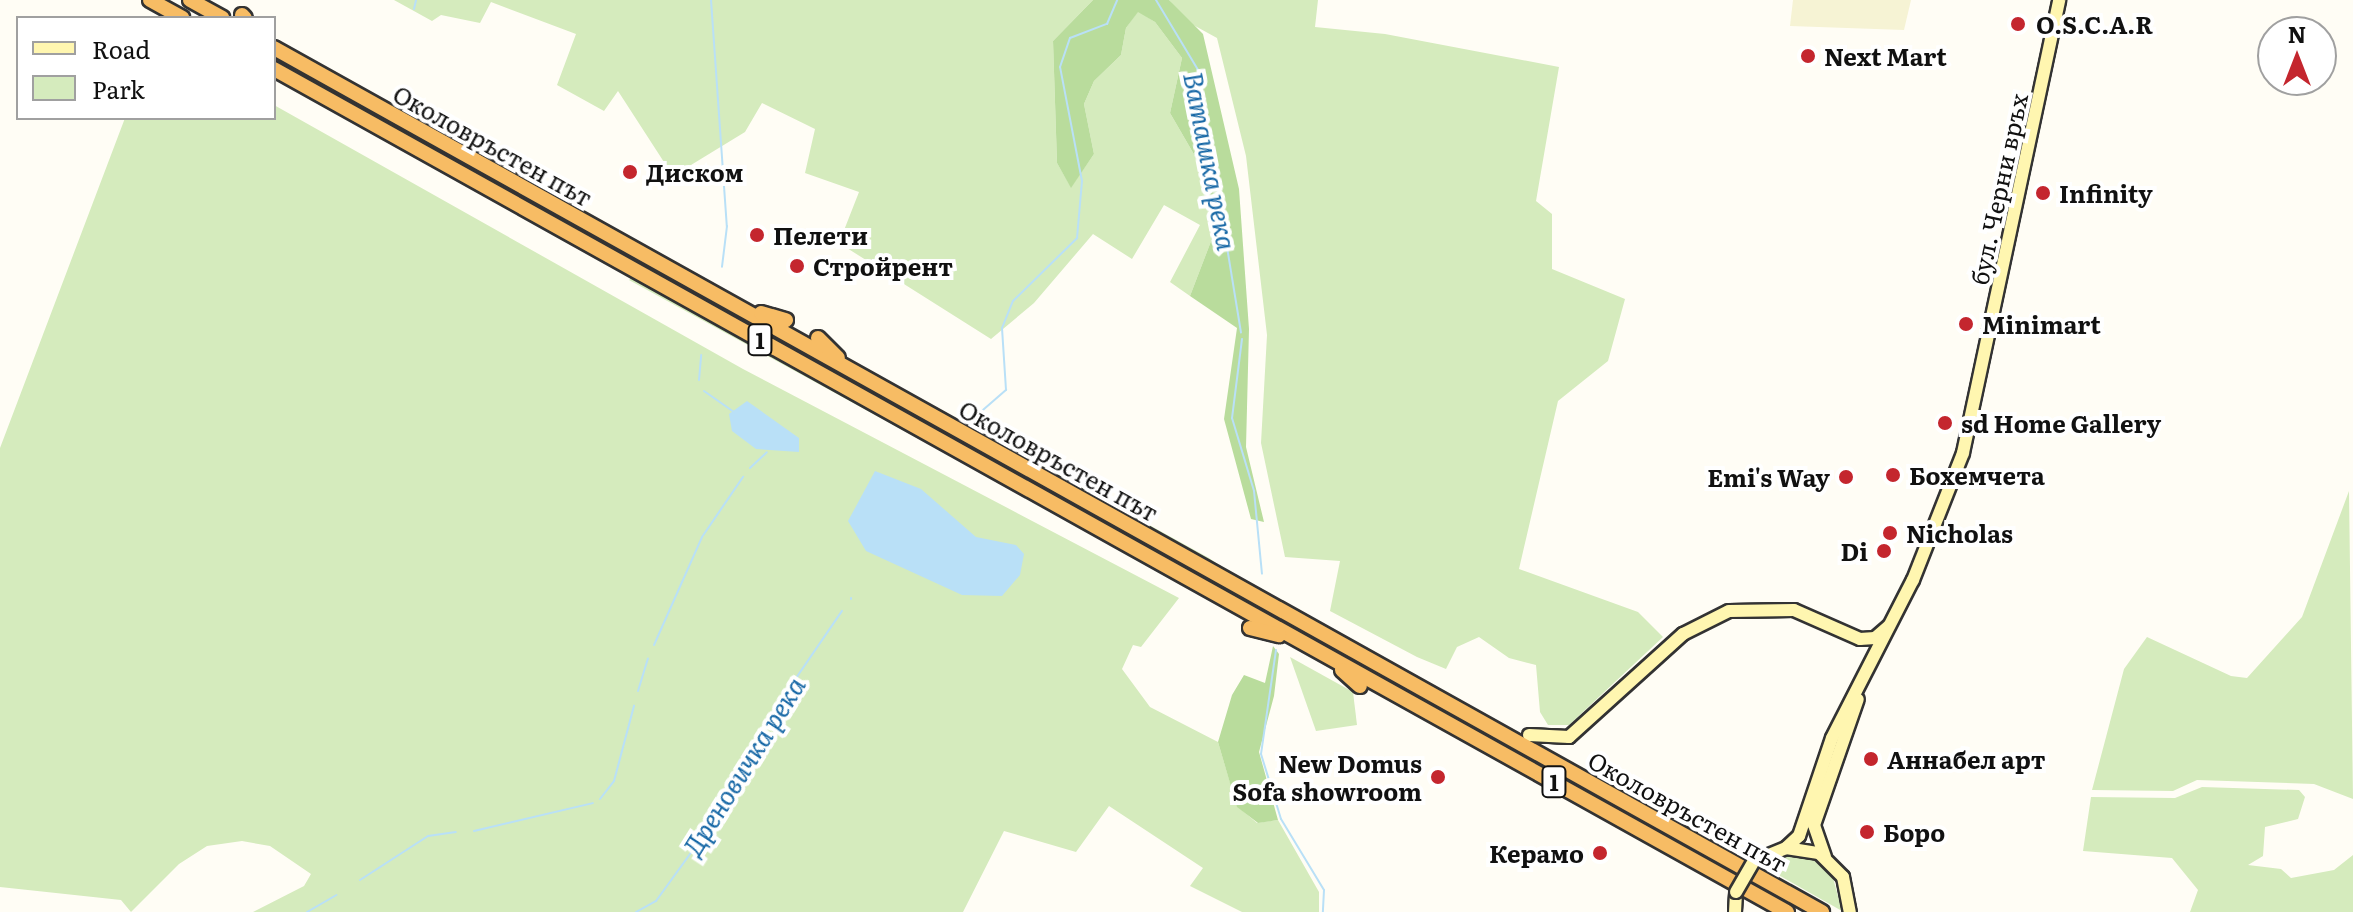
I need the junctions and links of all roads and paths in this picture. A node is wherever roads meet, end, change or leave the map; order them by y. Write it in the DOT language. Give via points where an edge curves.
graph roads {
  1 [pos="150,0"];
  2 [pos="190,0"];
  3 [pos="2059,0"];
  4 [pos="178,16"];
  5 [pos="218,16"];
  6 [pos="276,44"];
  7 [pos="276,49"];
  8 [pos="298,62"];
  9 [pos="276,70"];
  10 [pos="734,304"];
  11 [pos="786,320"];
  12 [pos="818,338"];
  13 [pos="853,372"];
  14 [pos="1312,615"];
  15 [pos="1894,620"];
  16 [pos="1250,628"];
  17 [pos="1335,639"];
  18 [pos="1299,640"];
  19 [pos="1321,651"];
  20 [pos="1360,686"];
  21 [pos="1424,688"];
  22 [pos="1454,696"];
  23 [pos="1858,698"];
  24 [pos="1529,735"];
  25 [pos="1786,848"];
  26 [pos="1825,857"];
  27 [pos="1735,912"];
  28 [pos="1787,912"];
  29 [pos="1822,912"];
  30 [pos="1850,912"];
  1 -- 4 [label="highway"];
  2 -- 5 [label="highway"];
  3 -- 15 [label="main road, бул. Черни връх" via="1963,453"];
  6 -- 8 [label="highway"];
  7 -- 8 [label="highway, Околовръстен път / 1"];
  8 -- 10 [label="highway, Околовръстен път / 1"];
  9 -- 18 [label="highway, Околовръстен път / 1"];
  10 -- 11 [label="highway"];
  10 -- 13 [label="highway, Околовръстен път / 1"];
  12 -- 13 [label="highway"];
  13 -- 17 [label="highway, Околовръстен път / 1"];
  14 -- 17 [label="highway"];
  15 -- 23 [label="main road, бул. Черни връх"];
  15 -- 24 [label="main road" via="1865,639 1794,610 1729,611 1683,634 1569,737"];
  16 -- 18 [label="highway"];
  17 -- 21 [label="highway, Околовръстен път / 1"];
  18 -- 19 [label="highway, Околовръстен път / 1"];
  19 -- 20 [label="highway"];
  19 -- 28 [label="highway, Околовръстен път / 1"];
  21 -- 22 [label="highway"];
  21 -- 29 [label="highway, Околовръстен път / 1"];
  23 -- 25 [label="main road, бул. Черни връх" via="1832,738 1799,836"];
  23 -- 26 [label="main road, бул. Черни връх" via="1814,825 1816,845"];
  25 -- 26 [label="main road"];
  25 -- 27 [label="main road, bridge" via="1754,861 1736,892"];
  26 -- 30 [label="main road, бул. Черни връх" via="1846,882"];
}
